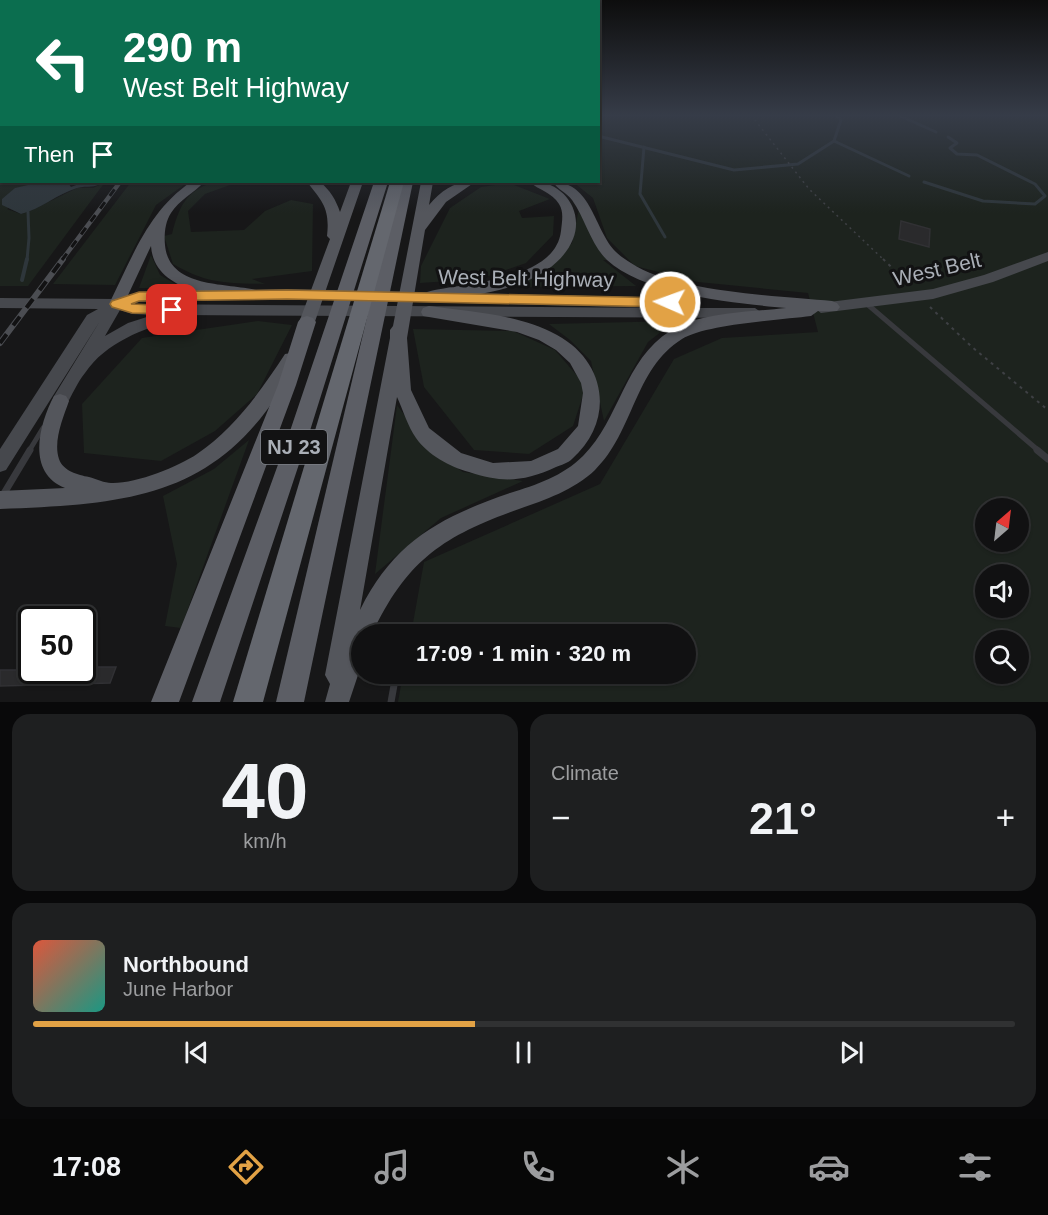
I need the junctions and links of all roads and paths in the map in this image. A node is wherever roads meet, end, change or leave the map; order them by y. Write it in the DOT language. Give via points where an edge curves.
graph roads {
  1 [pos="777,148"];
  2 [pos="196,183"];
  3 [pos="314,183"];
  4 [pos="357,183"];
  5 [pos="406,183"];
  6 [pos="427,183"];
  7 [pos="467,183"];
  8 [pos="538,183"];
  9 [pos="560,183"];
  10 [pos="384,184"];
  11 [pos="164,211"];
  12 [pos="413,253"];
  13 [pos="1048,256"];
  14 [pos="330,261"];
  15 [pos="255,295"];
  16 [pos="920,296"];
  17 [pos="3,303"];
  18 [pos="117,304"];
  19 [pos="430,304"];
  20 [pos="867,304"];
  21 [pos="832,307"];
  22 [pos="211,310"];
  23 [pos="811,310"];
  24 [pos="307,322"];
  25 [pos="398,330"];
  26 [pos="80,367"];
  27 [pos="60,401"];
  28 [pos="1048,410"];
  29 [pos="1048,459"];
  30 [pos="0,464"];
  31 [pos="151,485"];
  32 [pos="0,500"];
  33 [pos="394,684"];
  34 [pos="165,702"];
  35 [pos="206,702"];
  36 [pos="248,702"];
  37 [pos="290,702"];
  38 [pos="332,702"];
  39 [pos="337,702"];
  40 [pos="391,702"];
  1 -- 16 [label="path" via="809,189"];
  2 -- 11 [label="main road"];
  3 -- 14 [label="main road" via="326,194 334,211"];
  4 -- 14 [label="main road"];
  5 -- 37 [label="highway, NJ 23"];
  6 -- 12 [label="main road"];
  7 -- 12 [label="main road" via="438,202 422,227"];
  8 -- 19 [label="main road" via="559,195 569,213 567,234 552,258 508,283"];
  9 -- 21 [label="main road" via="577,197 610,255 643,277 696,289"];
  10 -- 35 [label="highway, NJ 23"];
  10 -- 36 [label="highway"];
  11 -- 15 [label="main road" via="158,250 172,275 209,290"];
  11 -- 18 [label="main road"];
  12 -- 25 [label="main road"];
  13 -- 16 [label="main road, West Belt" via="988,279"];
  14 -- 24 [label="main road"];
  15 -- 18 [label="main road, West Belt Highway" via="139,297"];
  15 -- 19 [label="main road, West Belt Highway"];
  16 -- 20 [label="main road, West Belt"];
  16 -- 28 [label="path" via="972,347"];
  17 -- 18 [label="main road, West Belt Highway"];
  18 -- 22 [label="main road, West Belt Highway" via="132,309"];
  18 -- 26 [label="main road"];
  18 -- 30 [label="main road" via="92,319"];
  19 -- 21 [label="main road, West Belt Highway"];
  19 -- 22 [label="main road, West Belt Highway"];
  19 -- 23 [label="main road, West Belt Highway" via="769,313"];
  19 -- 25 [label="main road" via="530,330 571,354 588,375 593,398 590,419 581,437 554,460 526,471 489,472 454,460 427,439 409,413 398,368"];
  20 -- 21 [label="main road, West Belt"];
  20 -- 29 [label="lane"];
  21 -- 23 [label="main road, West Belt Highway"];
  22 -- 26 [label="main road" via="139,323 112,337"];
  23 -- 39 [label="main road" via="704,324 666,339 650,356 600,451 580,471 552,487 454,525 407,560 369,618"];
  24 -- 31 [label="main road" via="281,376 247,422 198,464"];
  24 -- 34 [label="highway" via="287,385"];
  25 -- 38 [label="main road"];
  26 -- 27 [label="main road"];
  27 -- 31 [label="main road" via="48,447 55,472 67,482 102,489"];
  27 -- 32 [label="lane"];
  31 -- 32 [label="main road" via="88,497"];
  33 -- 40 [label="lane"];
}
